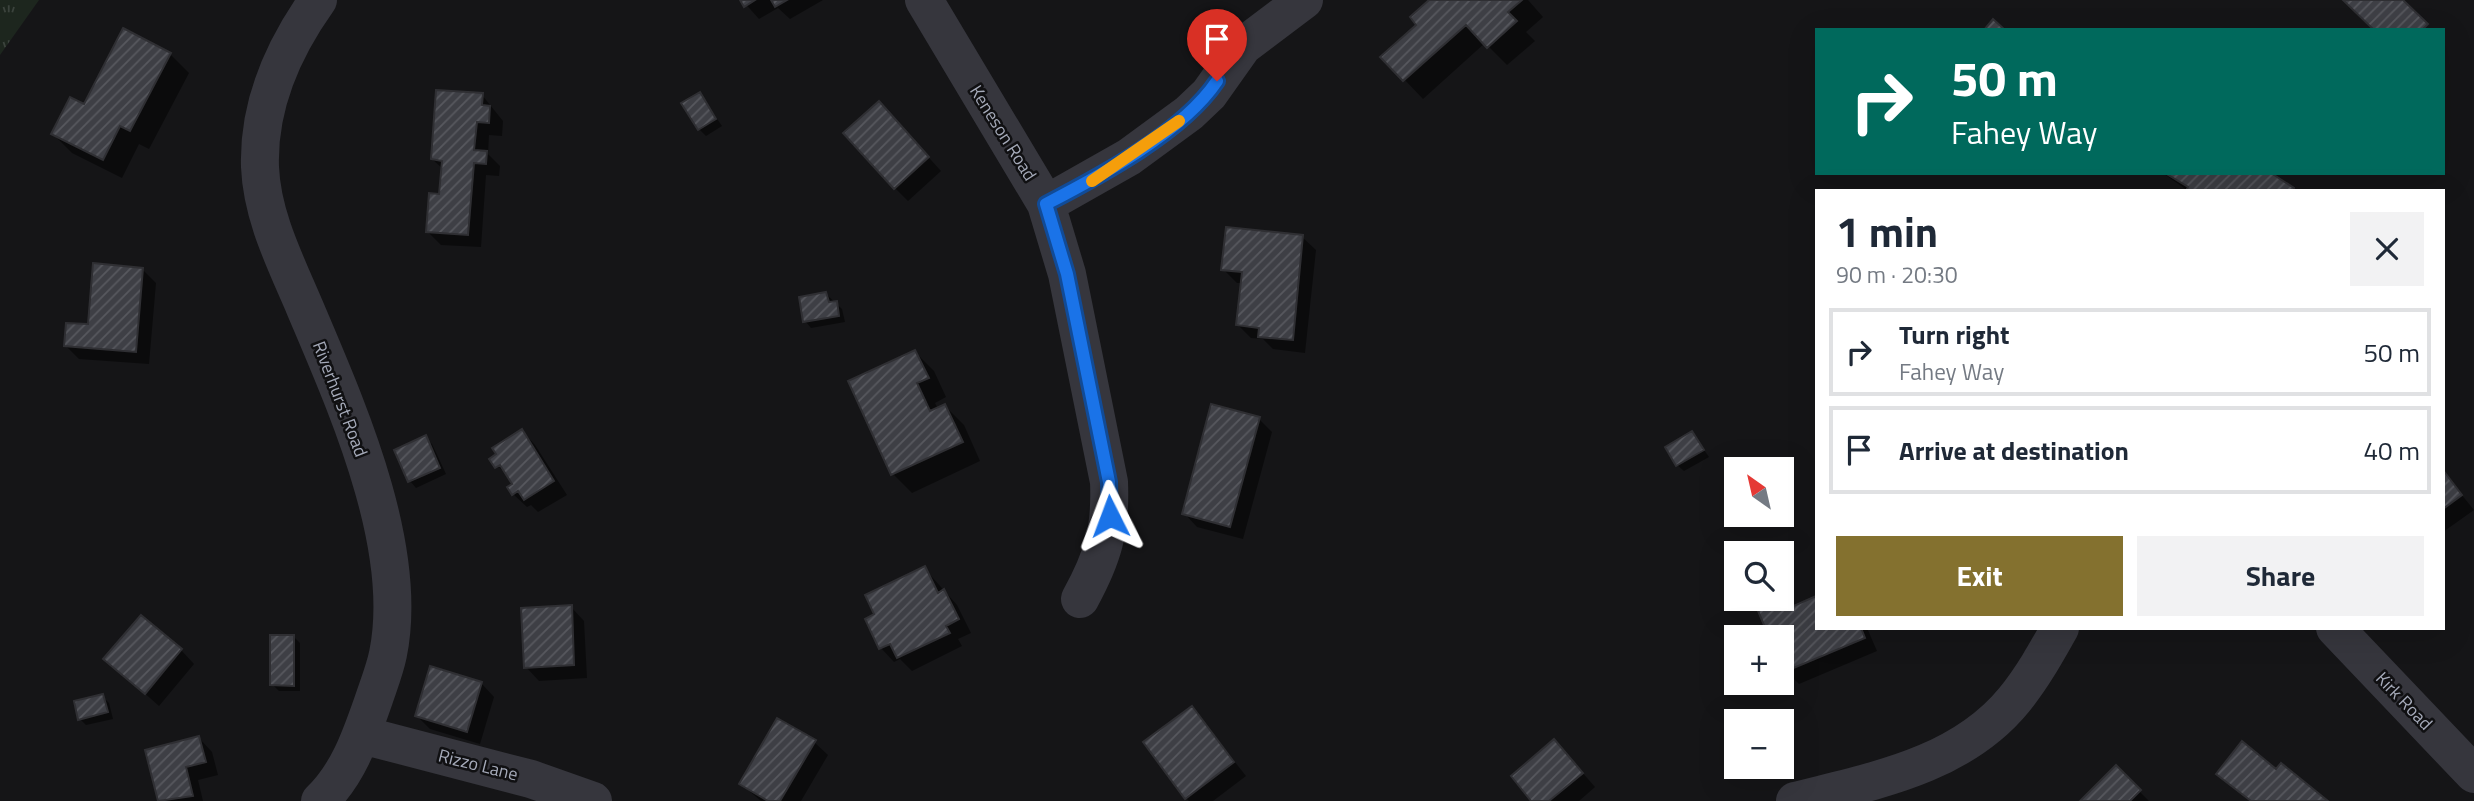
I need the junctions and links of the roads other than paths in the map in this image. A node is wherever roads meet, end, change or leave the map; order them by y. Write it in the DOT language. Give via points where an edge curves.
graph roads {
  1 [pos="318,0"];
  2 [pos="924,0"];
  3 [pos="1304,0"];
  4 [pos="1046,204"];
  5 [pos="1080,600"];
  6 [pos="2059,630"];
  7 [pos="2337,630"];
  8 [pos="362,735"];
  9 [pos="2474,774"];
  10 [pos="329,797"];
  11 [pos="593,801"];
  12 [pos="1795,801"];
  1 -- 8 [label="street, Riverhurst Road" via="277,72 261,137 260,170 275,238 360,447 383,528 391,613 388,653"];
  2 -- 4 [label="street, Keneson Road"];
  3 -- 4 [label="street" via="1243,46 1209,94 1189,113 1120,163"];
  4 -- 5 [label="street, Keneson Road" via="1067,274 1109,482 1105,545"];
  6 -- 12 [label="street" via="2013,702 1953,752 1920,766"];
  7 -- 9 [label="street, Kirk Road"];
  8 -- 10 [label="street, Riverhurst Road"];
  8 -- 11 [label="street, Rizzo Lane" via="531,779"];
}
